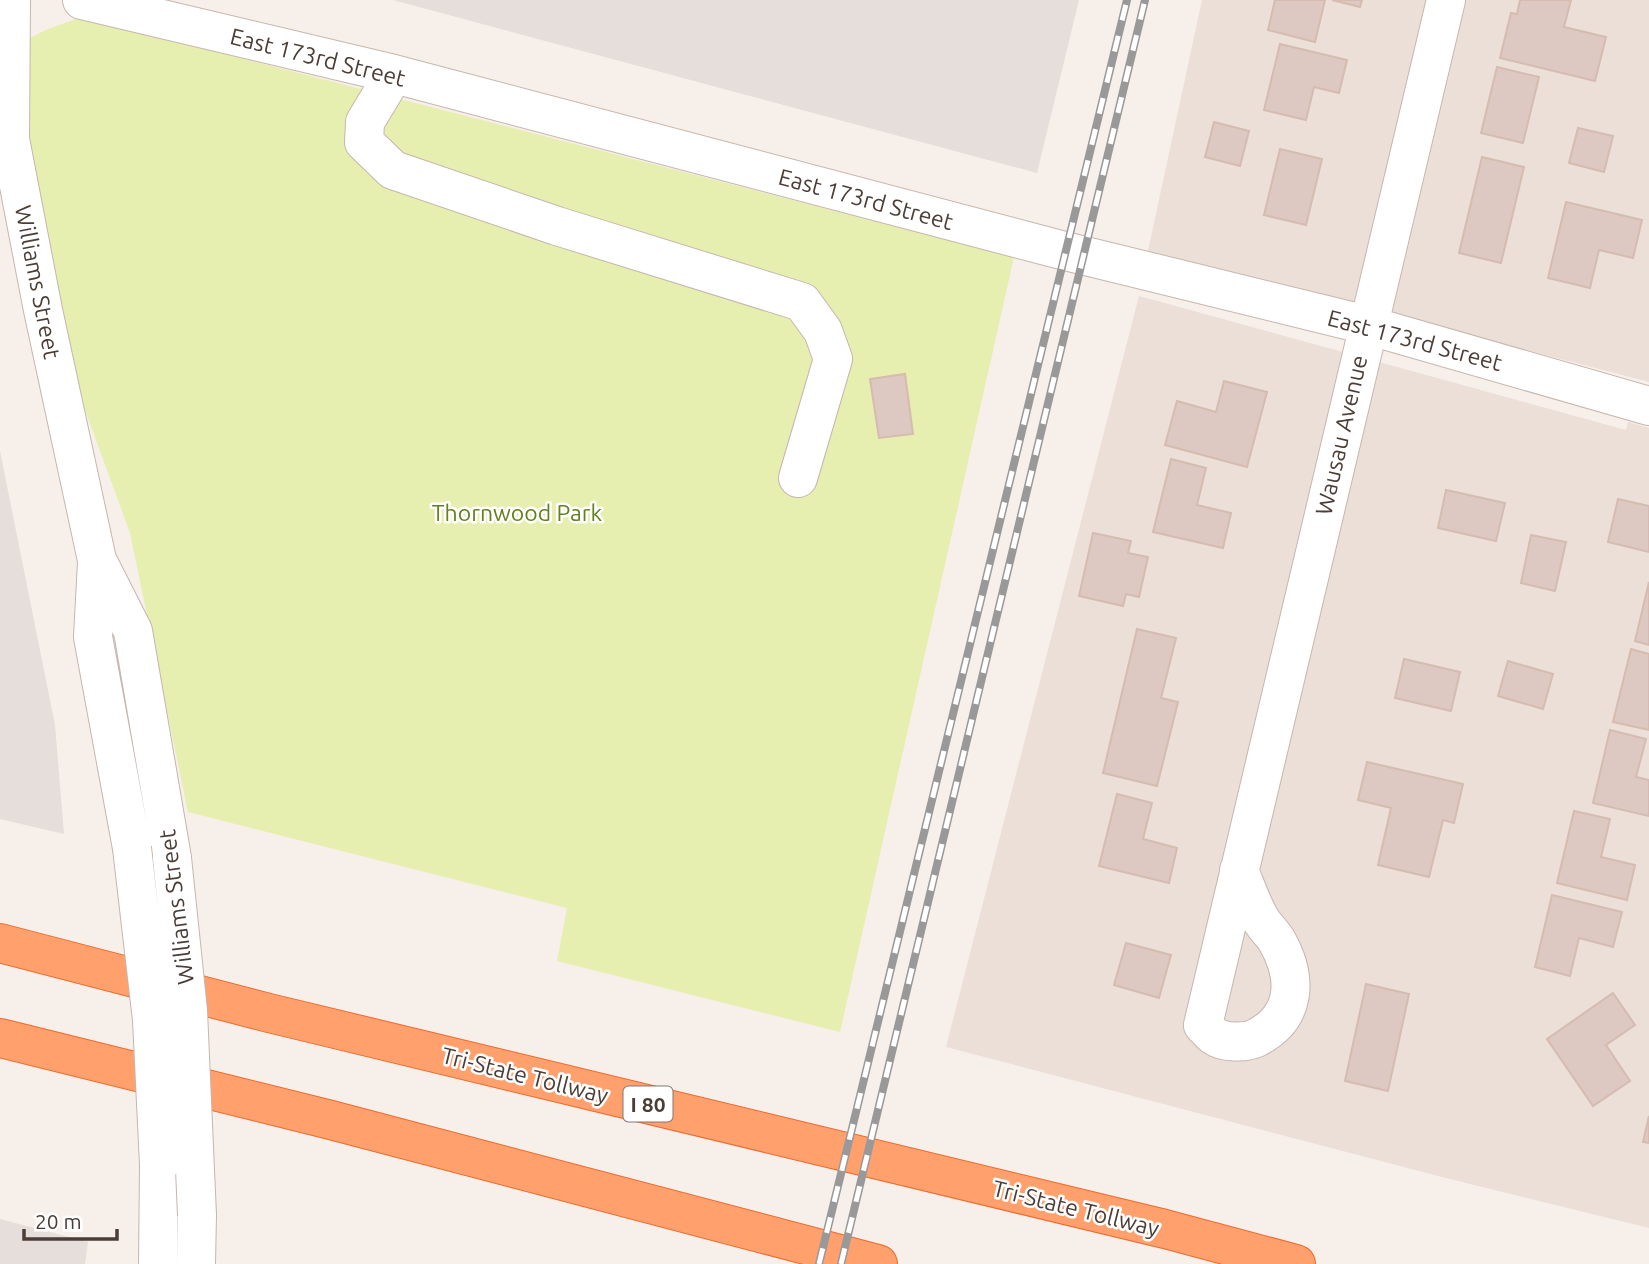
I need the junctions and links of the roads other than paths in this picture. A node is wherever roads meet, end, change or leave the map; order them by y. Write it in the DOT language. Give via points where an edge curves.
graph roads {
  1 [pos="11,0"];
  2 [pos="82,0"];
  3 [pos="1446,0"];
  4 [pos="394,74"];
  5 [pos="1367,326"];
  6 [pos="1649,406"];
  7 [pos="798,478"];
  8 [pos="97,560"];
  9 [pos="1239,870"];
  10 [pos="0,943"];
  11 [pos="0,1038"];
  12 [pos="158,1264"];
  13 [pos="196,1264"];
  14 [pos="878,1264"];
  15 [pos="1296,1264"];
  1 -- 8 [label="street, Williams Street" via="10,139"];
  2 -- 4 [label="street, East 173rd Street"];
  3 -- 5 [label="street, Wausau Avenue"];
  4 -- 5 [label="street, East 173rd Street"];
  4 -- 7 [label="street" via="365,122 364,142 393,170 802,302 834,359"];
  5 -- 6 [label="street, East 173rd Street"];
  5 -- 9 [label="street, Wausau Avenue"];
  8 -- 12 [label="street, Williams Street, bridge" via="93,637 132,848 152,1020"];
  8 -- 13 [label="street, Williams Street, bridge" via="133,631 172,858 188,1011"];
  10 -- 15 [label="highway, Tri-State Tollway / I 80"];
  11 -- 14 [label="highway"];
}
